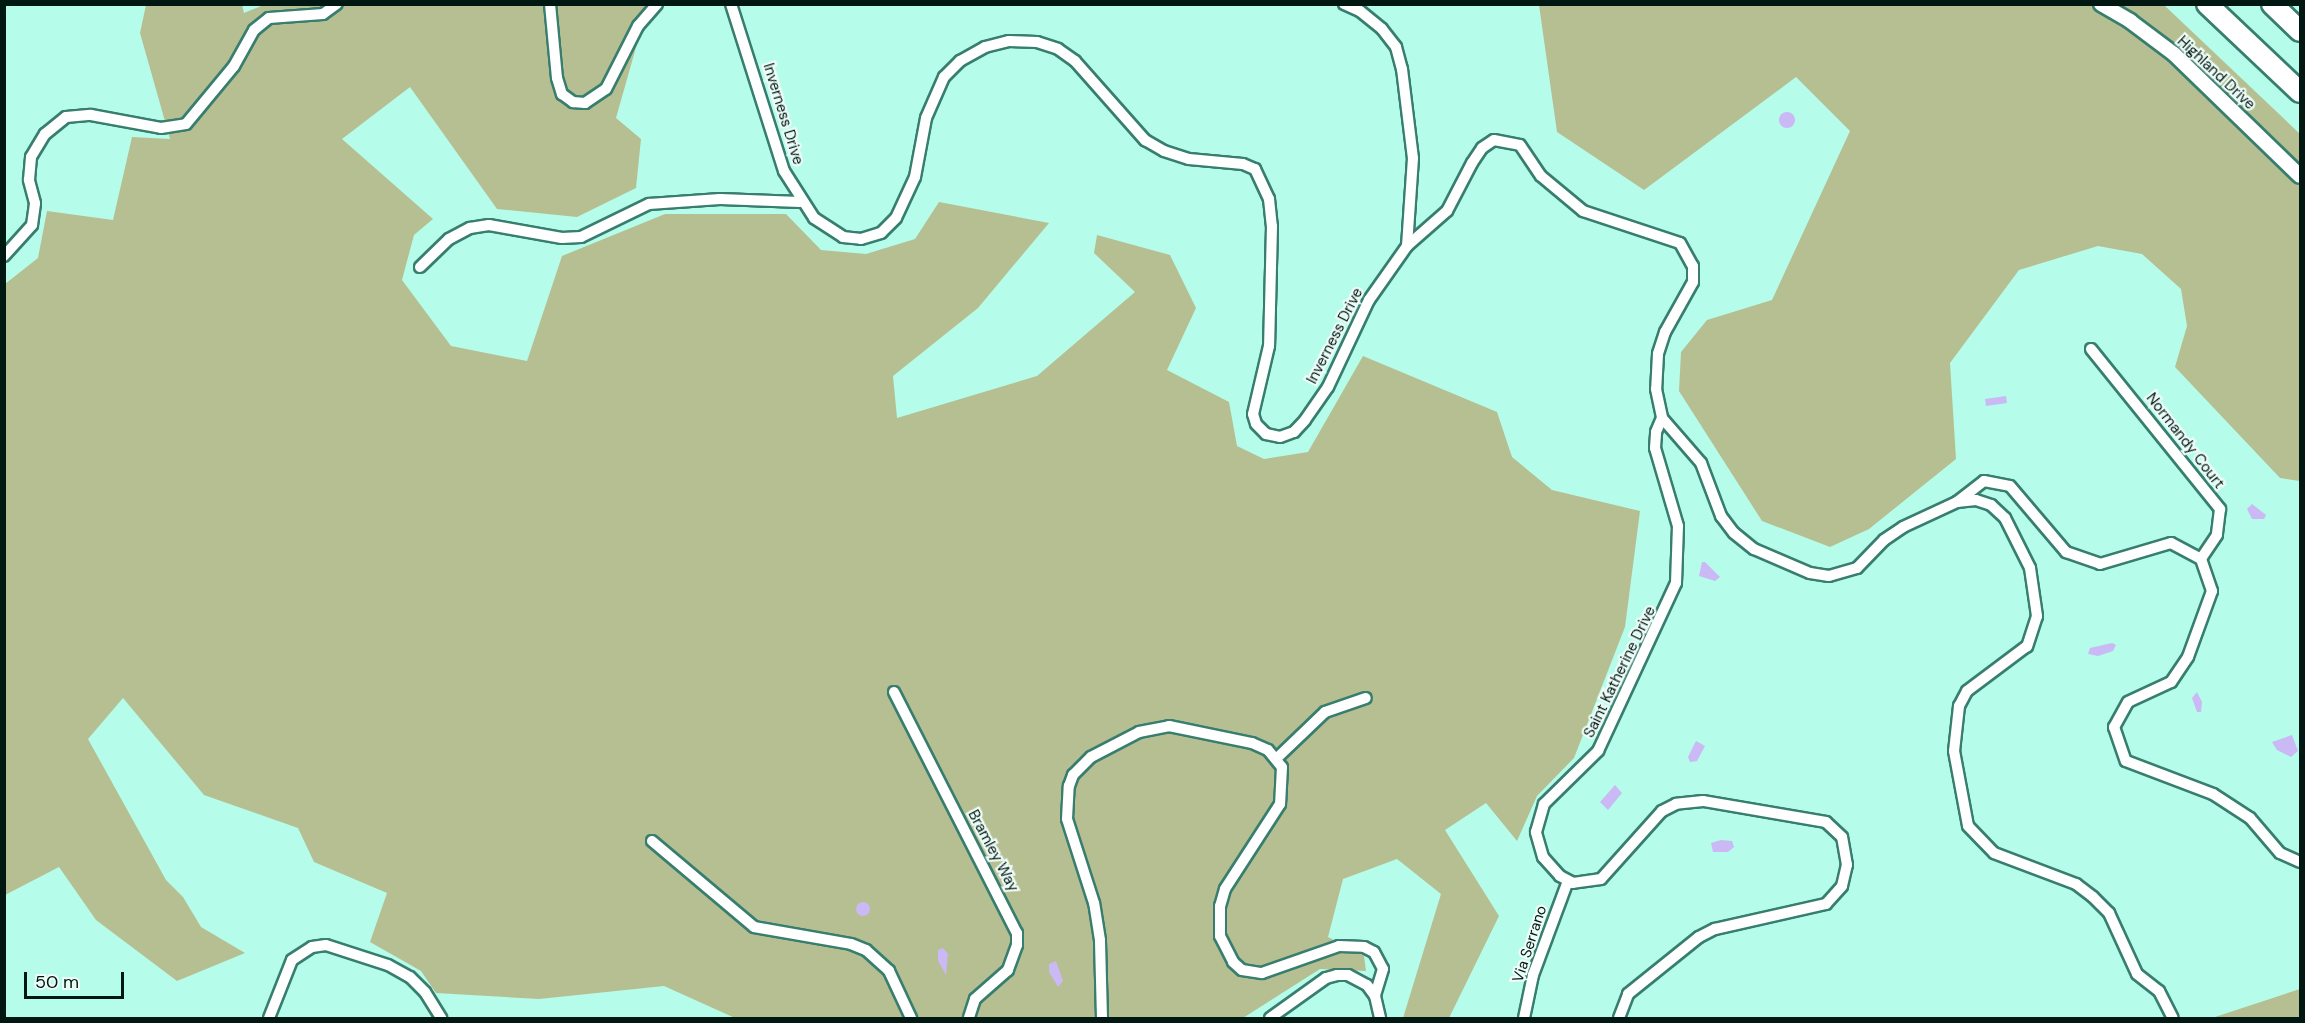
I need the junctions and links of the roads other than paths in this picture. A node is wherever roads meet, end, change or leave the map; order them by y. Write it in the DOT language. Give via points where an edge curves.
graph roads {
  1 [pos="337,4"];
  2 [pos="550,4"];
  3 [pos="657,4"];
  4 [pos="731,4"];
  5 [pos="1344,4"];
  6 [pos="2101,4"];
  7 [pos="2207,4"];
  8 [pos="2272,4"];
  9 [pos="2301,31"];
  10 [pos="2301,92"];
  11 [pos="2301,176"];
  12 [pos="800,202"];
  13 [pos="1407,246"];
  14 [pos="4,256"];
  15 [pos="420,267"];
  16 [pos="2091,349"];
  17 [pos="1662,418"];
  18 [pos="1957,502"];
  19 [pos="2201,559"];
  20 [pos="894,692"];
  21 [pos="1366,698"];
  22 [pos="1276,758"];
  23 [pos="652,841"];
  24 [pos="2301,862"];
  25 [pos="1568,881"];
  26 [pos="1375,996"];
  27 [pos="270,1018"];
  28 [pos="441,1018"];
  29 [pos="911,1018"];
  30 [pos="969,1018"];
  31 [pos="1102,1018"];
  32 [pos="1270,1018"];
  33 [pos="1380,1018"];
  34 [pos="1524,1018"];
  35 [pos="1619,1018"];
  36 [pos="2173,1018"];
  1 -- 14 [label="street" via="323,14 269,18 254,30 234,66 186,124 161,128 91,115 66,117 45,134 31,157 29,180 35,203 32,225"];
  2 -- 3 [label="street" via="562,94 573,102 585,103 606,89 638,26"];
  4 -- 12 [label="street, Inverness Drive" via="784,171"];
  5 -- 13 [label="street" via="1382,29 1396,47 1402,69 1413,158"];
  6 -- 11 [label="street, Highland Drive" via="2174,54"];
  7 -- 10 [label="highway"];
  8 -- 9 [label="highway"];
  12 -- 13 [label="street, Inverness Drive" via="814,218 843,237 861,239 881,232 896,218 909,194 933,96 944,77 968,57 1009,41 1058,49 1075,61 1145,140 1190,159 1243,164 1254,169 1262,180 1272,226 1269,345 1253,414 1266,434 1280,437 1294,432 1328,387 1369,300"];
  12 -- 15 [label="street" via="720,199 649,204 581,237 562,238 489,225 470,228 449,239"];
  13 -- 17 [label="street, Inverness Drive" via="1447,210 1482,148 1494,140 1520,145 1541,177 1583,211 1680,243 1693,266 1693,282 1665,332 1658,354 1656,389"];
  16 -- 19 [label="street, Normandy Court" via="2220,509 2217,535"];
  17 -- 18 [label="street, Inverness Drive" via="1701,463 1721,516 1734,533 1754,549 1810,573 1829,576 1857,568 1894,534"];
  17 -- 25 [label="street, Saint Katherine Drive" via="1655,448 1678,526 1676,584 1598,751 1544,804 1539,817 1536,832 1543,857"];
  18 -- 19 [label="street" via="1984,481 2010,486 2066,552 2100,564 2171,543"];
  18 -- 36 [label="street, Inverness Drive" via="1976,500 1991,505 2005,518 2030,568 2037,616 2027,646 1967,691 1959,706 1954,751 1968,826 1994,853 2076,884 2093,897 2109,913 2137,974 2158,991"];
  19 -- 24 [label="street" via="2212,591 2188,657 2171,682 2128,702 2114,727 2126,761 2213,794 2250,818 2280,853"];
  20 -- 30 [label="street, Bramley Way" via="1017,933 1016,952 1008,970 975,999"];
  21 -- 22 [label="street" via="1326,712"];
  22 -- 26 [label="street" via="1284,776 1280,804 1225,889 1220,906 1226,950 1242,970 1262,973 1339,946 1365,947 1374,952 1383,969"];
  22 -- 31 [label="street" via="1252,743 1170,726 1139,732 1091,756 1073,775 1066,800 1067,819 1094,903 1100,940"];
  23 -- 29 [label="street" via="754,927 866,950 889,971"];
  25 -- 34 [label="street, Via Serrano" via="1533,975"];
  25 -- 35 [label="street" via="1580,884 1600,879 1613,869 1651,822 1676,804 1716,802 1817,818 1842,837 1848,858 1846,875 1826,904 1715,929 1699,937 1628,994"];
  26 -- 32 [label="street" via="1359,979 1337,975 1326,978"];
  26 -- 33 [label="street"];
  27 -- 28 [label="street" via="292,960 300,953 327,945 388,965 410,977"];
}
